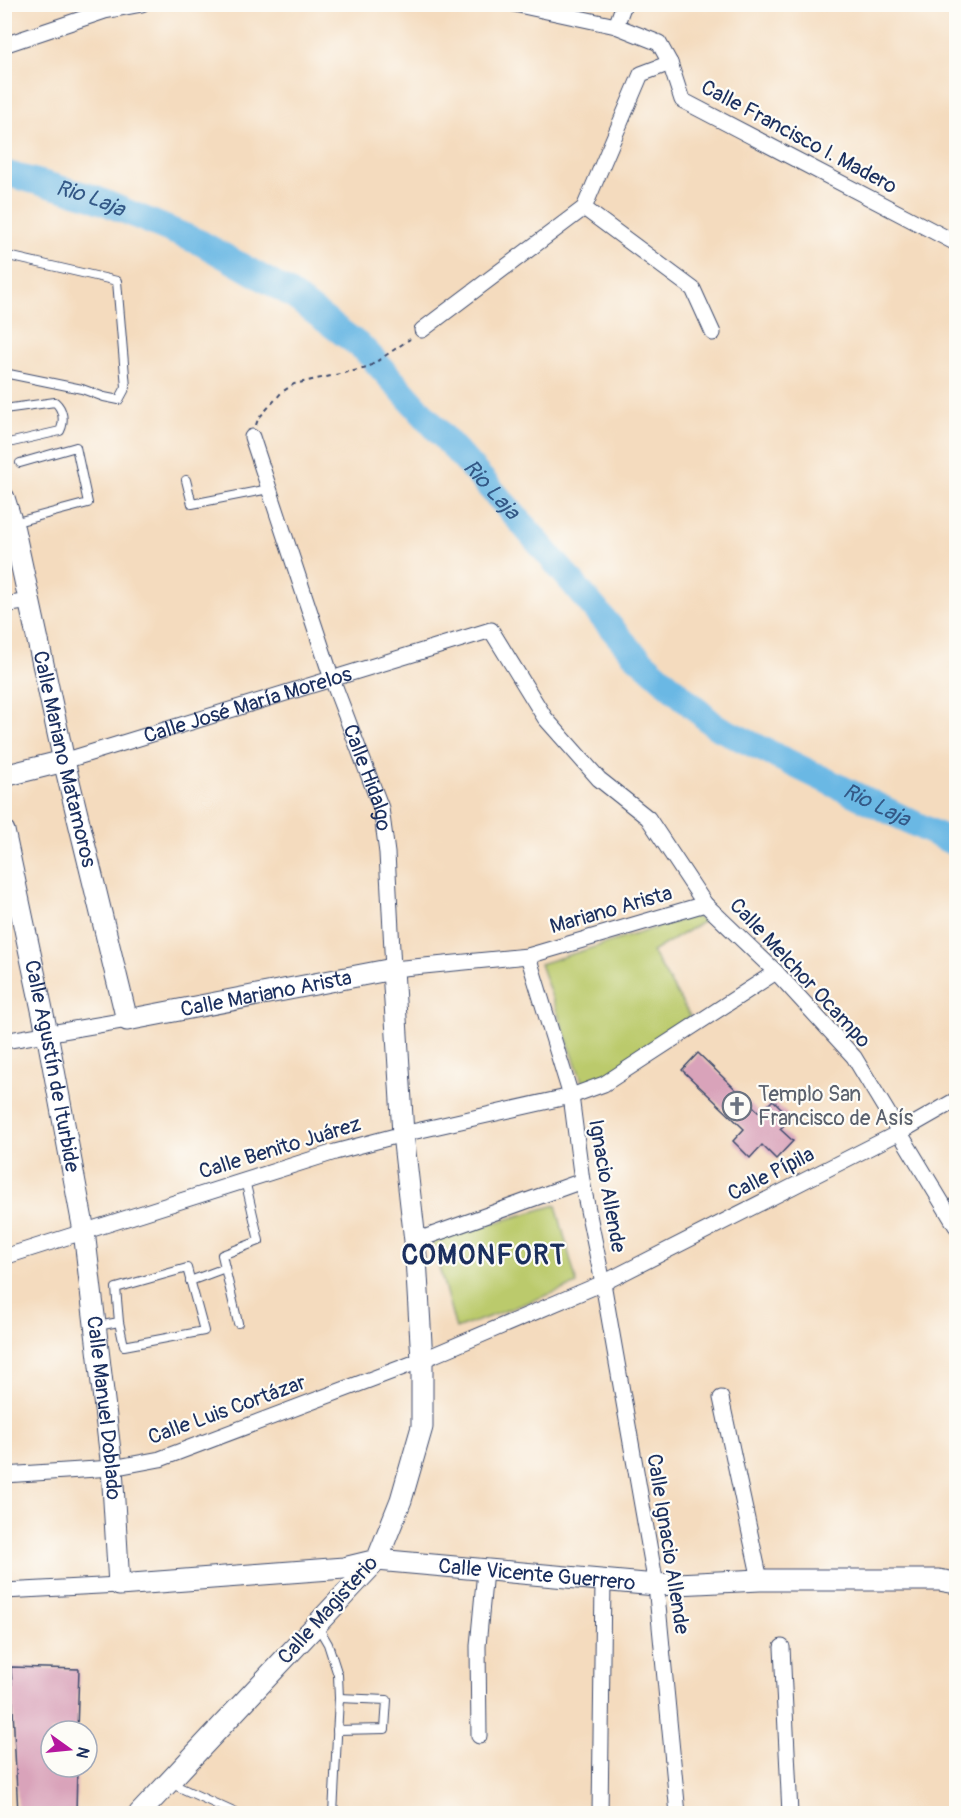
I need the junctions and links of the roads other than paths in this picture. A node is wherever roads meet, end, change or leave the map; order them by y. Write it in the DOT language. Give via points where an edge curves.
graph roads {
  1 [pos="142,4"];
  2 [pos="514,4"];
  3 [pos="624,4"];
  4 [pos="616,26"];
  5 [pos="4,45"];
  6 [pos="670,63"];
  7 [pos="584,208"];
  8 [pos="957,243"];
  9 [pos="4,255"];
  10 [pos="422,330"];
  11 [pos="713,333"];
  12 [pos="4,373"];
  13 [pos="4,409"];
  14 [pos="252,437"];
  15 [pos="4,444"];
  16 [pos="20,464"];
  17 [pos="186,480"];
  18 [pos="269,489"];
  19 [pos="4,498"];
  20 [pos="8,524"];
  21 [pos="30,601"];
  22 [pos="4,605"];
  23 [pos="491,630"];
  24 [pos="332,679"];
  25 [pos="64,761"];
  26 [pos="4,776"];
  27 [pos="4,831"];
  28 [pos="705,904"];
  29 [pos="528,956"];
  30 [pos="393,969"];
  31 [pos="776,972"];
  32 [pos="127,1020"];
  33 [pos="47,1033"];
  34 [pos="4,1041"];
  35 [pos="571,1096"];
  36 [pos="957,1100"];
  37 [pos="900,1132"];
  38 [pos="403,1134"];
  39 [pos="245,1180"];
  40 [pos="582,1181"];
  41 [pos="957,1226"];
  42 [pos="84,1231"];
  43 [pos="415,1241"];
  44 [pos="4,1257"];
  45 [pos="225,1268"];
  46 [pos="190,1281"];
  47 [pos="603,1283"];
  48 [pos="119,1322"];
  49 [pos="238,1323"];
  50 [pos="95,1326"];
  51 [pos="422,1360"];
  52 [pos="721,1398"];
  53 [pos="112,1468"];
  54 [pos="4,1475"];
  55 [pos="377,1560"];
  56 [pos="485,1571"];
  57 [pos="760,1580"];
  58 [pos="603,1582"];
  59 [pos="957,1582"];
  60 [pos="119,1585"];
  61 [pos="656,1585"];
  62 [pos="4,1591"];
  63 [pos="316,1624"];
  64 [pos="782,1647"];
  65 [pos="339,1698"];
  66 [pos="337,1730"];
  67 [pos="479,1736"];
  68 [pos="169,1782"];
  69 [pos="139,1814"];
  70 [pos="238,1814"];
  71 [pos="333,1814"];
  72 [pos="600,1814"];
  73 [pos="678,1814"];
  74 [pos="790,1814"];
  1 -- 5 [label="street" via="105,11"];
  2 -- 4 [label="street, Calle Francisco I. Madero"];
  3 -- 4 [label="street"];
  4 -- 6 [label="street, Calle Francisco I. Madero" via="659,43"];
  6 -- 7 [label="street" via="641,74"];
  6 -- 8 [label="street, Calle Francisco I. Madero" via="682,100"];
  7 -- 10 [label="street"];
  7 -- 11 [label="street" via="693,289"];
  9 -- 12 [label="lane" via="117,280 126,387 119,400"];
  13 -- 15 [label="lane" via="55,402 60,406 64,423 60,431"];
  14 -- 18 [label="street, Calle Hidalgo"];
  16 -- 20 [label="lane" via="76,447 88,503"];
  17 -- 18 [label="lane" via="192,504"];
  18 -- 24 [label="street, Calle Hidalgo"];
  19 -- 20 [label="street, Calle Mariano Matamoros"];
  20 -- 21 [label="street, Calle Mariano Matamoros"];
  21 -- 22 [label="street"];
  21 -- 25 [label="street, Calle Mariano Matamoros"];
  23 -- 24 [label="street, Calle José María Morelos"];
  23 -- 28 [label="street, Calle Melchor Ocampo" via="544,718 599,779 648,818"];
  24 -- 25 [label="street, Calle José María Morelos"];
  24 -- 30 [label="street, Calle Hidalgo" via="381,808"];
  25 -- 26 [label="street, Calle José María Morelos"];
  25 -- 32 [label="street, Calle Mariano Matamoros"];
  27 -- 33 [label="street, Calle Agustín de Iturbide"];
  28 -- 29 [label="street, Mariano Arista"];
  28 -- 31 [label="street, Calle Melchor Ocampo"];
  29 -- 30 [label="street, Calle Mariano Arista"];
  29 -- 35 [label="street, Ignacio Allende"];
  30 -- 32 [label="street, Calle Mariano Arista"];
  30 -- 38 [label="street, Calle Hidalgo"];
  31 -- 35 [label="street, Calle Benito Juárez" via="604,1084"];
  31 -- 37 [label="street, Calle Melchor Ocampo" via="854,1058"];
  32 -- 33 [label="street, Calle Mariano Arista"];
  33 -- 34 [label="street, Calle Mariano Arista"];
  33 -- 42 [label="street, Calle Agustín de Iturbide"];
  35 -- 38 [label="street, Calle Benito Juárez"];
  35 -- 40 [label="street, Ignacio Allende"];
  36 -- 37 [label="street, Calle Pípila"];
  37 -- 41 [label="street, Calle Melchor Ocampo"];
  37 -- 47 [label="street, Calle Pípila"];
  38 -- 39 [label="street, Calle Benito Juárez"];
  38 -- 43 [label="street, Calle Hidalgo"];
  39 -- 42 [label="street, Calle Benito Juárez"];
  39 -- 45 [label="lane" via="259,1241 222,1255"];
  40 -- 43 [label="street"];
  40 -- 47 [label="street, Ignacio Allende"];
  42 -- 44 [label="street, Calle Benito Juárez"];
  42 -- 50 [label="street, Calle Manuel Doblado"];
  43 -- 51 [label="street, Calle Magisterio"];
  45 -- 46 [label="lane"];
  45 -- 49 [label="lane"];
  46 -- 48 [label="lane" via="187,1268 116,1288"];
  46 -- 48 [label="lane" via="204,1331 124,1346"];
  47 -- 51 [label="street, Calle Pípila"];
  47 -- 61 [label="street, Calle Ignacio Allende"];
  48 -- 50 [label="lane"];
  50 -- 53 [label="street, Calle Manuel Doblado"];
  51 -- 53 [label="street, Calle Luis Cortázar" via="160,1459"];
  51 -- 55 [label="street, Calle Magisterio" via="422,1427 401,1500"];
  52 -- 57 [label="street"];
  53 -- 54 [label="street, Calle Luis Cortázar"];
  53 -- 60 [label="street, Calle Manuel Doblado"];
  55 -- 56 [label="street, Calle Vicente Guerrero"];
  55 -- 60 [label="street, Calle Vicente Guerrero" via="344,1568"];
  55 -- 63 [label="street, Calle Magisterio"];
  56 -- 58 [label="street, Calle Vicente Guerrero"];
  56 -- 67 [label="street" via="478,1646"];
  57 -- 59 [label="street, Calle Vicente Guerrero"];
  57 -- 61 [label="street, Calle Vicente Guerrero"];
  58 -- 61 [label="street, Calle Vicente Guerrero"];
  58 -- 72 [label="street"];
  60 -- 62 [label="street"];
  61 -- 73 [label="street, Calle Ignacio Allende"];
  63 -- 65 [label="lane" via="328,1644 338,1675"];
  63 -- 68 [label="street, Calle Magisterio"];
  64 -- 74 [label="street"];
  65 -- 66 [label="lane"];
  65 -- 66 [label="lane" via="387,1700 385,1729"];
  66 -- 71 [label="lane"];
  68 -- 69 [label="street, Calle Magisterio"];
  68 -- 70 [label="lane"];
}
